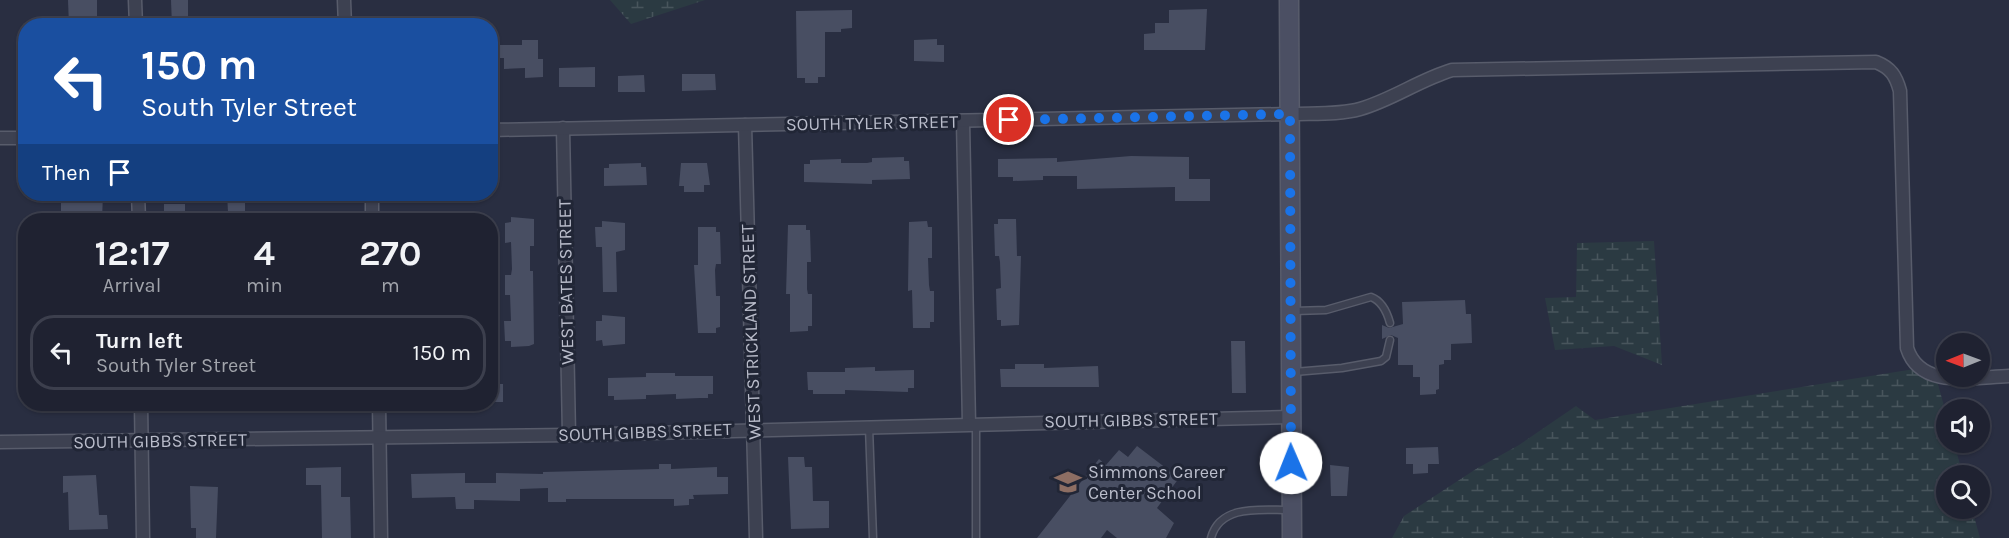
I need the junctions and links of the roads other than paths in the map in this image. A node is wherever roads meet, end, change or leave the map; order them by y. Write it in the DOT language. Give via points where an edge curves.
graph roads {
  1 [pos="135,0"];
  2 [pos="344,0"];
  3 [pos="1289,0"];
  4 [pos="136,18"];
  5 [pos="345,18"];
  6 [pos="1290,114"];
  7 [pos="963,121"];
  8 [pos="746,125"];
  9 [pos="563,128"];
  10 [pos="498,130"];
  11 [pos="0,138"];
  12 [pos="18,138"];
  13 [pos="1290,311"];
  14 [pos="1390,323"];
  15 [pos="1390,340"];
  16 [pos="1291,372"];
  17 [pos="2009,376"];
  18 [pos="141,411"];
  19 [pos="379,411"];
  20 [pos="1291,417"];
  21 [pos="972,424"];
  22 [pos="869,426"];
  23 [pos="754,429"];
  24 [pos="569,435"];
  25 [pos="380,437"];
  26 [pos="0,442"];
  27 [pos="141,442"];
  28 [pos="1292,510"];
  29 [pos="143,538"];
  30 [pos="381,538"];
  31 [pos="756,538"];
  32 [pos="873,538"];
  33 [pos="976,538"];
  34 [pos="1211,538"];
  35 [pos="1292,538"];
  1 -- 4 [label="street"];
  2 -- 5 [label="street"];
  3 -- 6 [label="street"];
  6 -- 7 [label="street, SOUTH TYLER STREET"];
  6 -- 13 [label="street"];
  6 -- 17 [label="street, SOUTH TYLER STREET" via="1358,110 1452,70 1876,62 1896,76 1900,91 1907,348 1911,361 1936,377"];
  7 -- 8 [label="street, SOUTH TYLER STREET"];
  7 -- 21 [label="street"];
  8 -- 9 [label="street, SOUTH TYLER STREET"];
  8 -- 23 [label="street, WEST STRICKLAND STREET"];
  9 -- 10 [label="street, SOUTH TYLER STREET"];
  9 -- 24 [label="street, WEST BATES STREET"];
  11 -- 12 [label="street"];
  13 -- 14 [label="lane" via="1326,310 1371,297 1384,307"];
  13 -- 16 [label="street"];
  15 -- 16 [label="lane" via="1386,357 1381,361"];
  16 -- 20 [label="street"];
  18 -- 27 [label="street"];
  19 -- 25 [label="street"];
  20 -- 21 [label="street, SOUTH GIBBS STREET"];
  20 -- 28 [label="street"];
  21 -- 22 [label="street, SOUTH GIBBS STREET"];
  21 -- 33 [label="lane"];
  22 -- 23 [label="street, SOUTH GIBBS STREET"];
  22 -- 32 [label="lane"];
  23 -- 24 [label="street, SOUTH GIBBS STREET"];
  23 -- 31 [label="street, WEST STRICKLAND STREET"];
  24 -- 25 [label="street, SOUTH GIBBS STREET"];
  25 -- 27 [label="street, SOUTH GIBBS STREET"];
  25 -- 30 [label="street"];
  26 -- 27 [label="street, SOUTH GIBBS STREET"];
  27 -- 29 [label="street"];
  28 -- 34 [label="lane" via="1251,510 1228,515"];
  28 -- 35 [label="street"];
}
